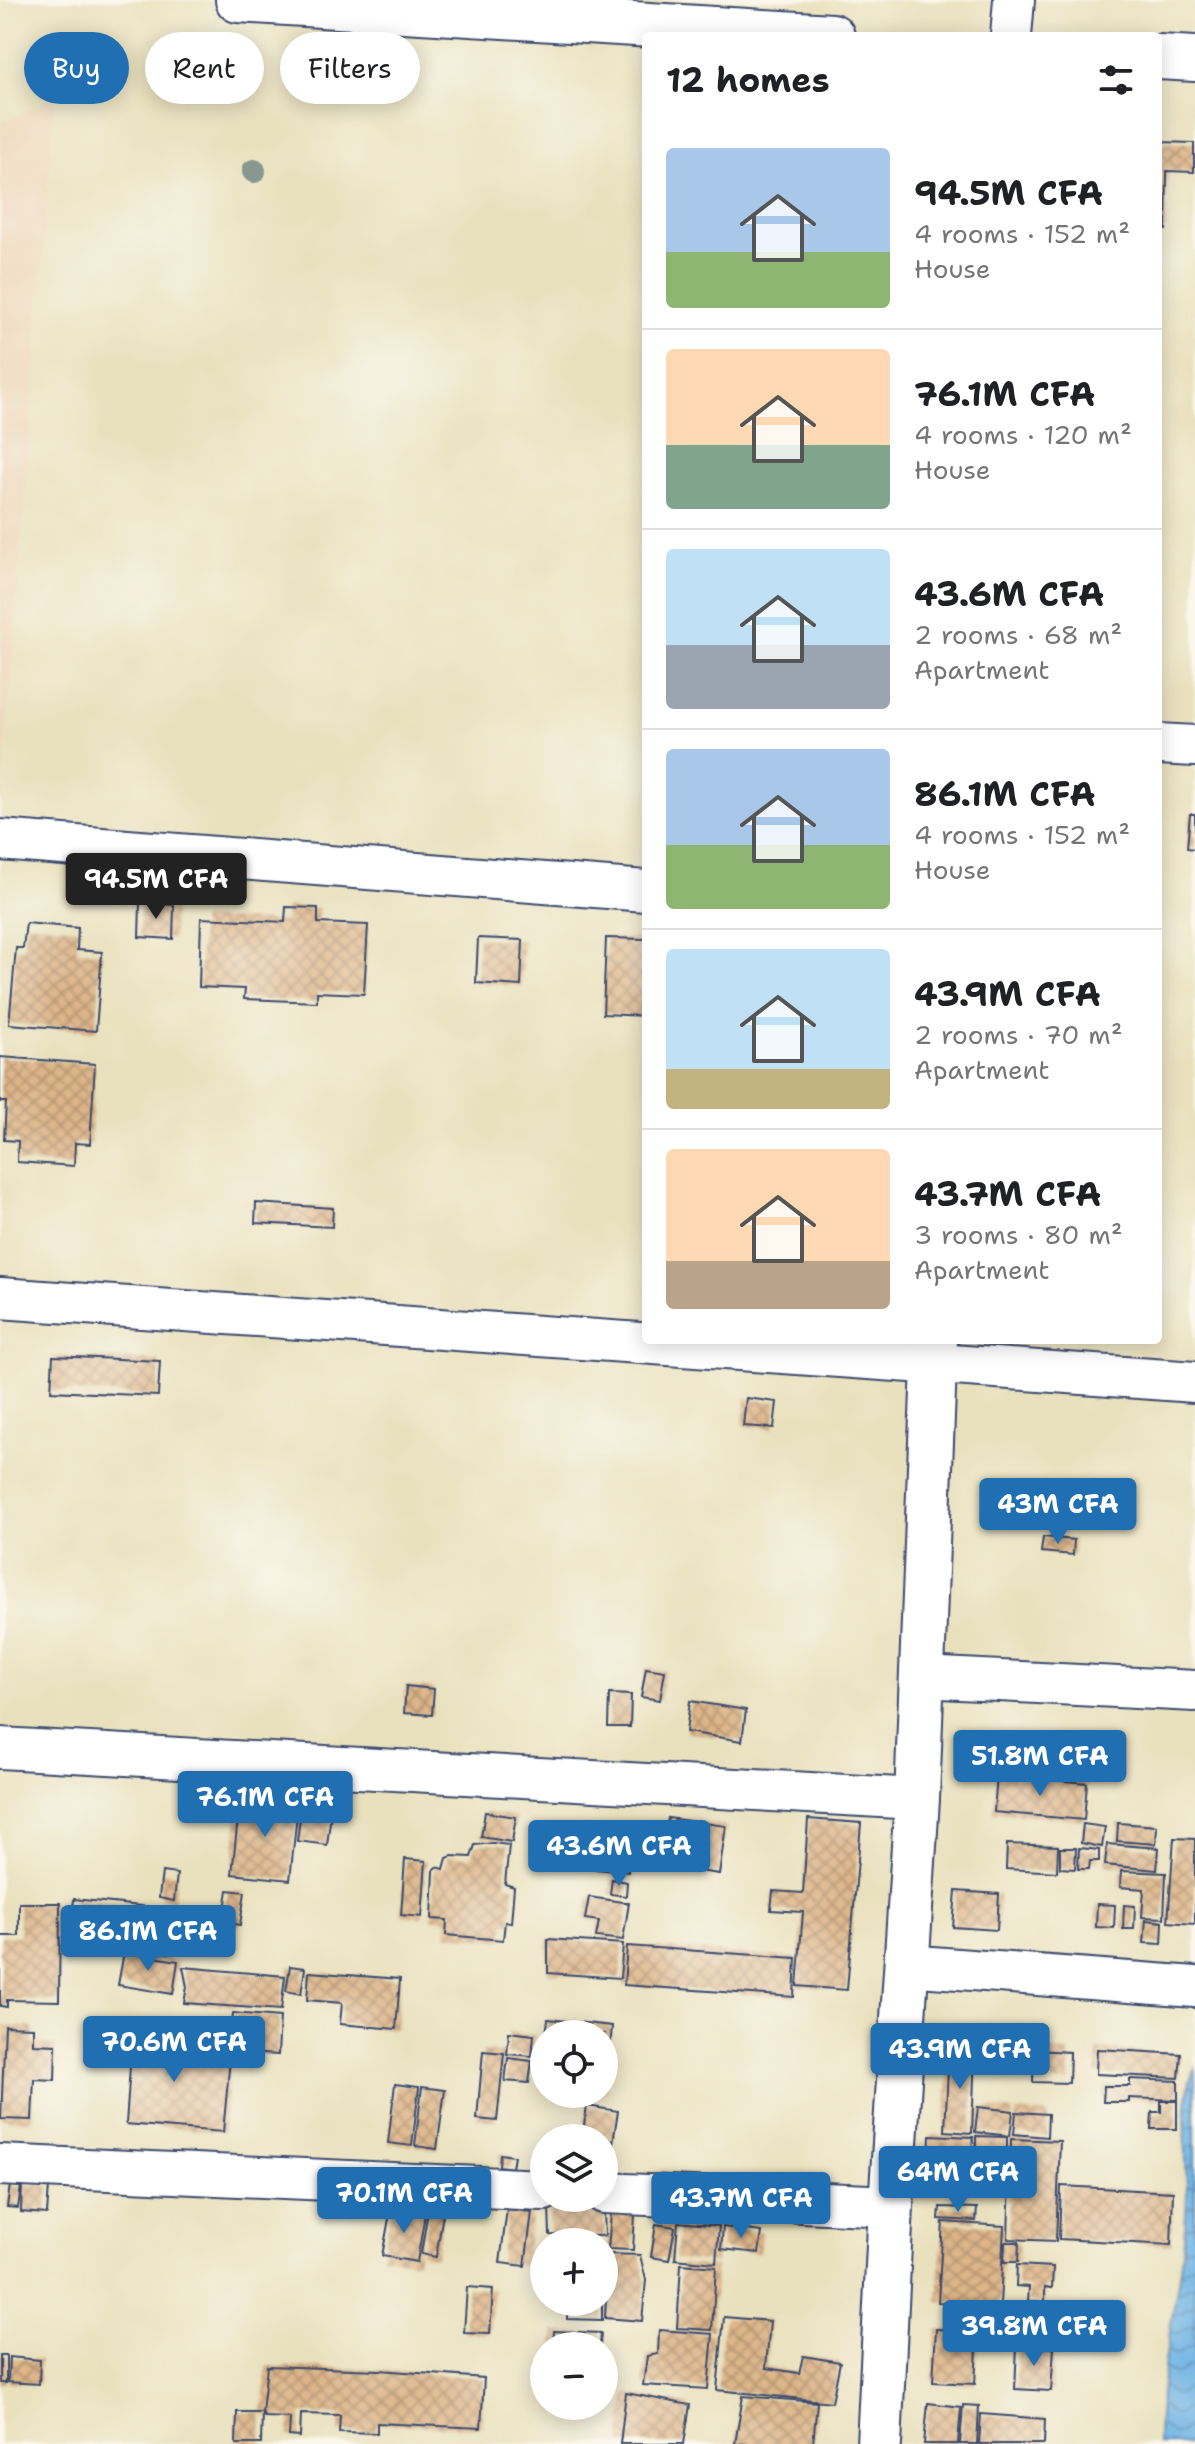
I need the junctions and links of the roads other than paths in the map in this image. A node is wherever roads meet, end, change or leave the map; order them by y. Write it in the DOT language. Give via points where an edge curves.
graph roads {
  1 [pos="238,0"];
  2 [pos="1014,0"];
  3 [pos="766,32"];
  4 [pos="1011,32"];
  5 [pos="1162,57"];
  6 [pos="1195,59"];
  7 [pos="1162,744"];
  8 [pos="1195,746"];
  9 [pos="0,840"];
  10 [pos="642,891"];
  11 [pos="0,1298"];
  12 [pos="642,1335"];
  13 [pos="796,1344"];
  14 [pos="935,1352"];
  15 [pos="1195,1382"];
  16 [pos="922,1677"];
  17 [pos="1195,1691"];
  18 [pos="0,1748"];
  19 [pos="917,1799"];
  20 [pos="906,1965"];
  21 [pos="1195,1987"];
  22 [pos="0,2165"];
  23 [pos="530,2189"];
  24 [pos="618,2194"];
  25 [pos="891,2206"];
  26 [pos="879,2444"];
  1 -- 3 [label="street"];
  2 -- 4 [label="street"];
  5 -- 6 [label="street"];
  7 -- 8 [label="street"];
  9 -- 10 [label="street"];
  11 -- 12 [label="street"];
  13 -- 14 [label="street"];
  14 -- 15 [label="street"];
  14 -- 16 [label="street"];
  16 -- 17 [label="street"];
  16 -- 19 [label="street"];
  18 -- 19 [label="street"];
  19 -- 20 [label="street"];
  20 -- 21 [label="street"];
  20 -- 25 [label="street"];
  22 -- 23 [label="street"];
  24 -- 25 [label="street"];
  25 -- 26 [label="street"];
}
